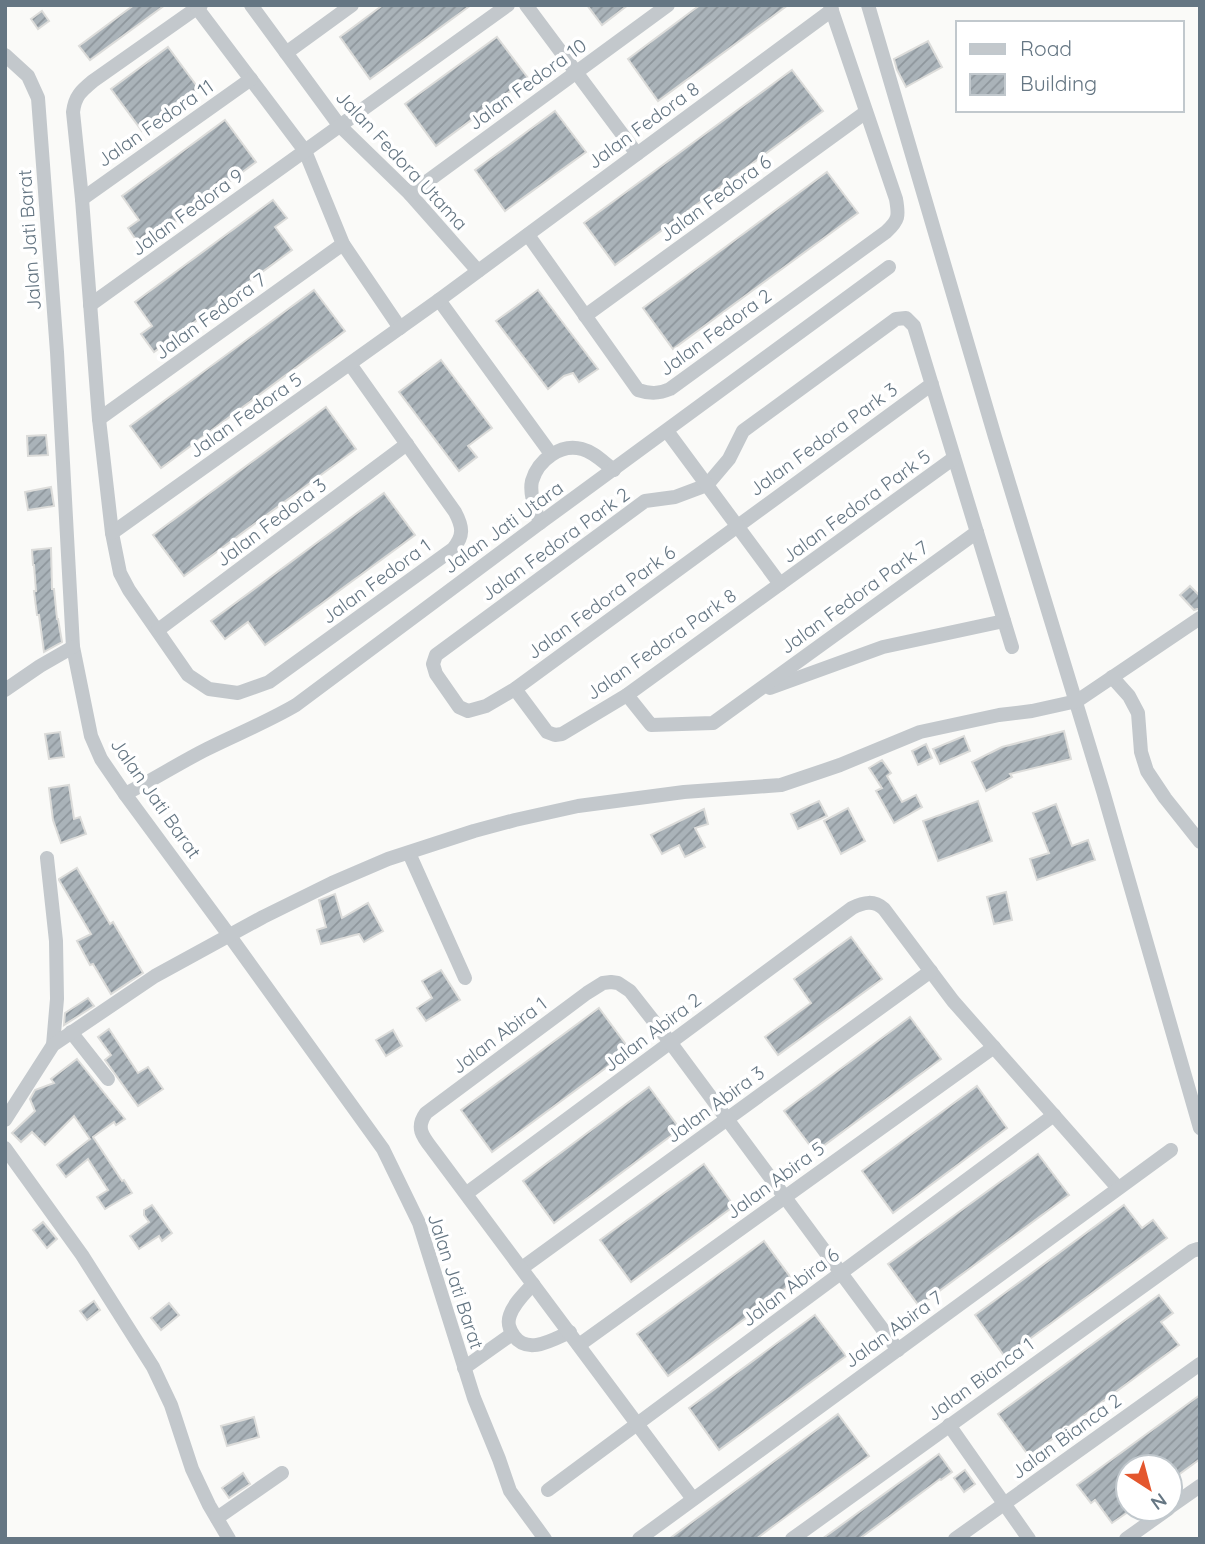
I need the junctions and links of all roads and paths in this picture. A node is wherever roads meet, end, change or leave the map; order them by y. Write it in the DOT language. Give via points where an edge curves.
graph roads {
  1 [pos="251,5"];
  2 [pos="352,5"];
  3 [pos="508,5"];
  4 [pos="526,5"];
  5 [pos="668,5"];
  6 [pos="868,5"];
  7 [pos="199,7"];
  8 [pos="831,7"];
  9 [pos="286,53"];
  10 [pos="5,55"];
  11 [pos="576,71"];
  12 [pos="251,79"];
  13 [pos="866,112"];
  14 [pos="339,125"];
  15 [pos="305,150"];
  16 [pos="637,153"];
  17 [pos="410,194"];
  18 [pos="82,199"];
  19 [pos="528,235"];
  20 [pos="343,244"];
  21 [pos="889,267"];
  22 [pos="478,271"];
  23 [pos="439,300"];
  24 [pos="90,305"];
  25 [pos="585,316"];
  26 [pos="400,328"];
  27 [pos="350,364"];
  28 [pos="932,384"];
  29 [pos="99,419"];
  30 [pos="667,430"];
  31 [pos="407,444"];
  32 [pos="551,454"];
  33 [pos="954,458"];
  34 [pos="614,470"];
  35 [pos="707,485"];
  36 [pos="540,523"];
  37 [pos="737,526"];
  38 [pos="977,532"];
  39 [pos="112,533"];
  40 [pos="780,584"];
  41 [pos="1200,618"];
  42 [pos="1004,621"];
  43 [pos="159,631"];
  44 [pos="1012,647"];
  45 [pos="73,648"];
  46 [pos="1112,677"];
  47 [pos="515,689"];
  48 [pos="5,690"];
  49 [pos="754,693"];
  50 [pos="628,695"];
  51 [pos="1077,701"];
  52 [pos="486,706"];
  53 [pos="125,794"];
  54 [pos="1200,842"];
  55 [pos="409,853"];
  56 [pos="47,858"];
  57 [pos="229,934"];
  58 [pos="931,971"];
  59 [pos="465,978"];
  60 [pos="71,1032"];
  61 [pos="670,1042"];
  62 [pos="53,1045"];
  63 [pos="994,1046"];
  64 [pos="108,1079"];
  65 [pos="1054,1115"];
  66 [pos="727,1119"];
  67 [pos="5,1120"];
  68 [pos="1200,1128"];
  69 [pos="5,1148"];
  70 [pos="1171,1150"];
  71 [pos="1118,1188"];
  72 [pos="467,1194"];
  73 [pos="785,1197"];
  74 [pos="1196,1250"];
  75 [pos="522,1268"];
  76 [pos="841,1273"];
  77 [pos="533,1283"];
  78 [pos="570,1332"];
  79 [pos="512,1334"];
  80 [pos="579,1345"];
  81 [pos="898,1349"];
  82 [pos="1200,1364"];
  83 [pos="464,1368"];
  84 [pos="637,1424"];
  85 [pos="948,1425"];
  86 [pos="282,1474"];
  87 [pos="1200,1486"];
  88 [pos="548,1490"];
  89 [pos="1184,1497"];
  90 [pos="693,1499"];
  91 [pos="1004,1504"];
  92 [pos="216,1518"];
  93 [pos="1148,1523"];
  94 [pos="229,1539"];
  95 [pos="545,1539"];
  96 [pos="639,1539"];
  97 [pos="792,1539"];
  98 [pos="955,1539"];
  99 [pos="1029,1539"];
  100 [pos="1126,1539"];
  1 -- 9 [label="street, Jalan Fedora Utama"];
  2 -- 9 [label="street"];
  3 -- 14 [label="street, Jalan Fedora 9"];
  4 -- 11 [label="street"];
  5 -- 11 [label="street, Jalan Fedora 10"];
  6 -- 51 [label="street"];
  7 -- 12 [label="street"];
  7 -- 18 [label="street" via="93,80 75,101"];
  8 -- 13 [label="street"];
  8 -- 16 [label="street, Jalan Fedora 8"];
  9 -- 14 [label="street, Jalan Fedora Utama"];
  10 -- 45 [label="street, Jalan Jati Barat" via="28,76 38,98"];
  11 -- 16 [label="street"];
  11 -- 17 [label="street, Jalan Fedora 10"];
  12 -- 15 [label="street"];
  12 -- 18 [label="street, Jalan Fedora 11"];
  13 -- 25 [label="street, Jalan Fedora 6"];
  13 -- 25 [label="street, Jalan Fedora 2" via="896,199 899,214 895,223 681,381 661,393 638,390"];
  14 -- 15 [label="street, Jalan Fedora 9"];
  14 -- 17 [label="street, Jalan Fedora Utama"];
  15 -- 20 [label="street"];
  15 -- 24 [label="street, Jalan Fedora 9"];
  16 -- 19 [label="street, Jalan Fedora 8"];
  17 -- 22 [label="street, Jalan Fedora Utama"];
  18 -- 24 [label="street"];
  19 -- 22 [label="street, Jalan Fedora 8"];
  19 -- 25 [label="street, Jalan Fedora 2"];
  20 -- 26 [label="street"];
  20 -- 29 [label="street, Jalan Fedora 7"];
  21 -- 30 [label="street, Jalan Jati Utara"];
  22 -- 23 [label="street, Jalan Fedora 8"];
  23 -- 26 [label="street, Jalan Fedora 5"];
  23 -- 32 [label="street"];
  24 -- 29 [label="street"];
  26 -- 27 [label="street, Jalan Fedora 5"];
  27 -- 31 [label="street, Jalan Fedora 1"];
  27 -- 39 [label="street, Jalan Fedora 5"];
  28 -- 33 [label="street"];
  28 -- 35 [label="street" via="914,326 906,318 896,319 743,431 729,459"];
  28 -- 37 [label="street, Jalan Fedora Park 3"];
  29 -- 39 [label="street"];
  30 -- 34 [label="street, Jalan Jati Utara"];
  30 -- 35 [label="street"];
  31 -- 43 [label="street, Jalan Fedora 3"];
  31 -- 43 [label="street, Jalan Fedora 1" via="461,524 463,531 453,549 269,682 238,693 209,689 188,675"];
  32 -- 34 [label="street" via="566,447 579,448"];
  32 -- 36 [label="street" via="532,481"];
  33 -- 38 [label="street"];
  33 -- 40 [label="street, Jalan Fedora Park 5"];
  34 -- 36 [label="street, Jalan Jati Utara"];
  35 -- 37 [label="street"];
  35 -- 52 [label="street, Jalan Fedora Park 2" via="675,498 645,501 436,655 436,674 459,707 468,711"];
  36 -- 53 [label="street, Jalan Jati Utara" via="296,705"];
  37 -- 40 [label="street"];
  37 -- 47 [label="street, Jalan Fedora Park 6"];
  38 -- 42 [label="street"];
  38 -- 49 [label="street, Jalan Fedora Park 7"];
  39 -- 43 [label="street" via="120,573"];
  40 -- 50 [label="street, Jalan Fedora Park 8"];
  41 -- 46 [label="street"];
  42 -- 44 [label="street"];
  42 -- 49 [label="street, Jalan Fedora Park 7" via="883,647"];
  45 -- 48 [label="street"];
  45 -- 53 [label="street, Jalan Jati Barat" via="91,736"];
  46 -- 51 [label="street"];
  46 -- 54 [label="street" via="1139,713 1147,771"];
  47 -- 50 [label="street, Jalan Fedora Park 8" via="547,732 555,735"];
  47 -- 52 [label="street, Jalan Fedora Park 6"];
  49 -- 50 [label="street, Jalan Fedora Park 7" via="713,723 651,725"];
  51 -- 55 [label="street" via="920,732 781,785 578,806 474,831"];
  51 -- 68 [label="street"];
  53 -- 57 [label="street, Jalan Jati Barat"];
  55 -- 57 [label="street" via="332,883"];
  55 -- 59 [label="street"];
  56 -- 62 [label="street" via="56,941"];
  57 -- 60 [label="street"];
  57 -- 83 [label="street, Jalan Jati Barat" via="383,1149 419,1223"];
  58 -- 61 [label="street, Jalan Abira 2" via="884,909 870,902 861,904"];
  58 -- 63 [label="street"];
  58 -- 66 [label="street, Jalan Abira 3"];
  60 -- 62 [label="street"];
  60 -- 64 [label="street"];
  61 -- 66 [label="street"];
  61 -- 72 [label="street, Jalan Abira 2"];
  61 -- 72 [label="street, Jalan Abira 1" via="630,991 618,983 603,983 426,1113 421,1121 424,1138"];
  62 -- 67 [label="street"];
  63 -- 65 [label="street"];
  63 -- 73 [label="street, Jalan Abira 5"];
  65 -- 71 [label="street"];
  65 -- 76 [label="street, Jalan Abira 6"];
  66 -- 73 [label="street"];
  66 -- 75 [label="street, Jalan Abira 3"];
  69 -- 92 [label="street" via="82,1255 153,1367"];
  70 -- 71 [label="street, Jalan Abira 7"];
  71 -- 81 [label="street, Jalan Abira 7"];
  72 -- 75 [label="street"];
  73 -- 76 [label="street"];
  73 -- 80 [label="street, Jalan Abira 5"];
  74 -- 85 [label="street, Jalan Bianca 1"];
  75 -- 77 [label="street"];
  76 -- 81 [label="street"];
  76 -- 84 [label="street, Jalan Abira 6"];
  77 -- 78 [label="street"];
  77 -- 79 [label="street" via="510,1313"];
  78 -- 79 [label="street" via="536,1345 518,1342"];
  78 -- 80 [label="street"];
  79 -- 83 [label="street"];
  80 -- 84 [label="street"];
  81 -- 90 [label="street, Jalan Abira 7"];
  82 -- 91 [label="street, Jalan Bianca 2"];
  83 -- 95 [label="street, Jalan Jati Barat" via="510,1491"];
  84 -- 88 [label="street, Jalan Abira 6"];
  84 -- 90 [label="street"];
  85 -- 91 [label="street"];
  85 -- 97 [label="street, Jalan Bianca 1"];
  86 -- 92 [label="street"];
  87 -- 89 [label="street"];
  90 -- 96 [label="street, Jalan Abira 7"];
  91 -- 98 [label="street, Jalan Bianca 2"];
  91 -- 99 [label="street"];
  92 -- 94 [label="street"];
  93 -- 100 [label="street"];
}
